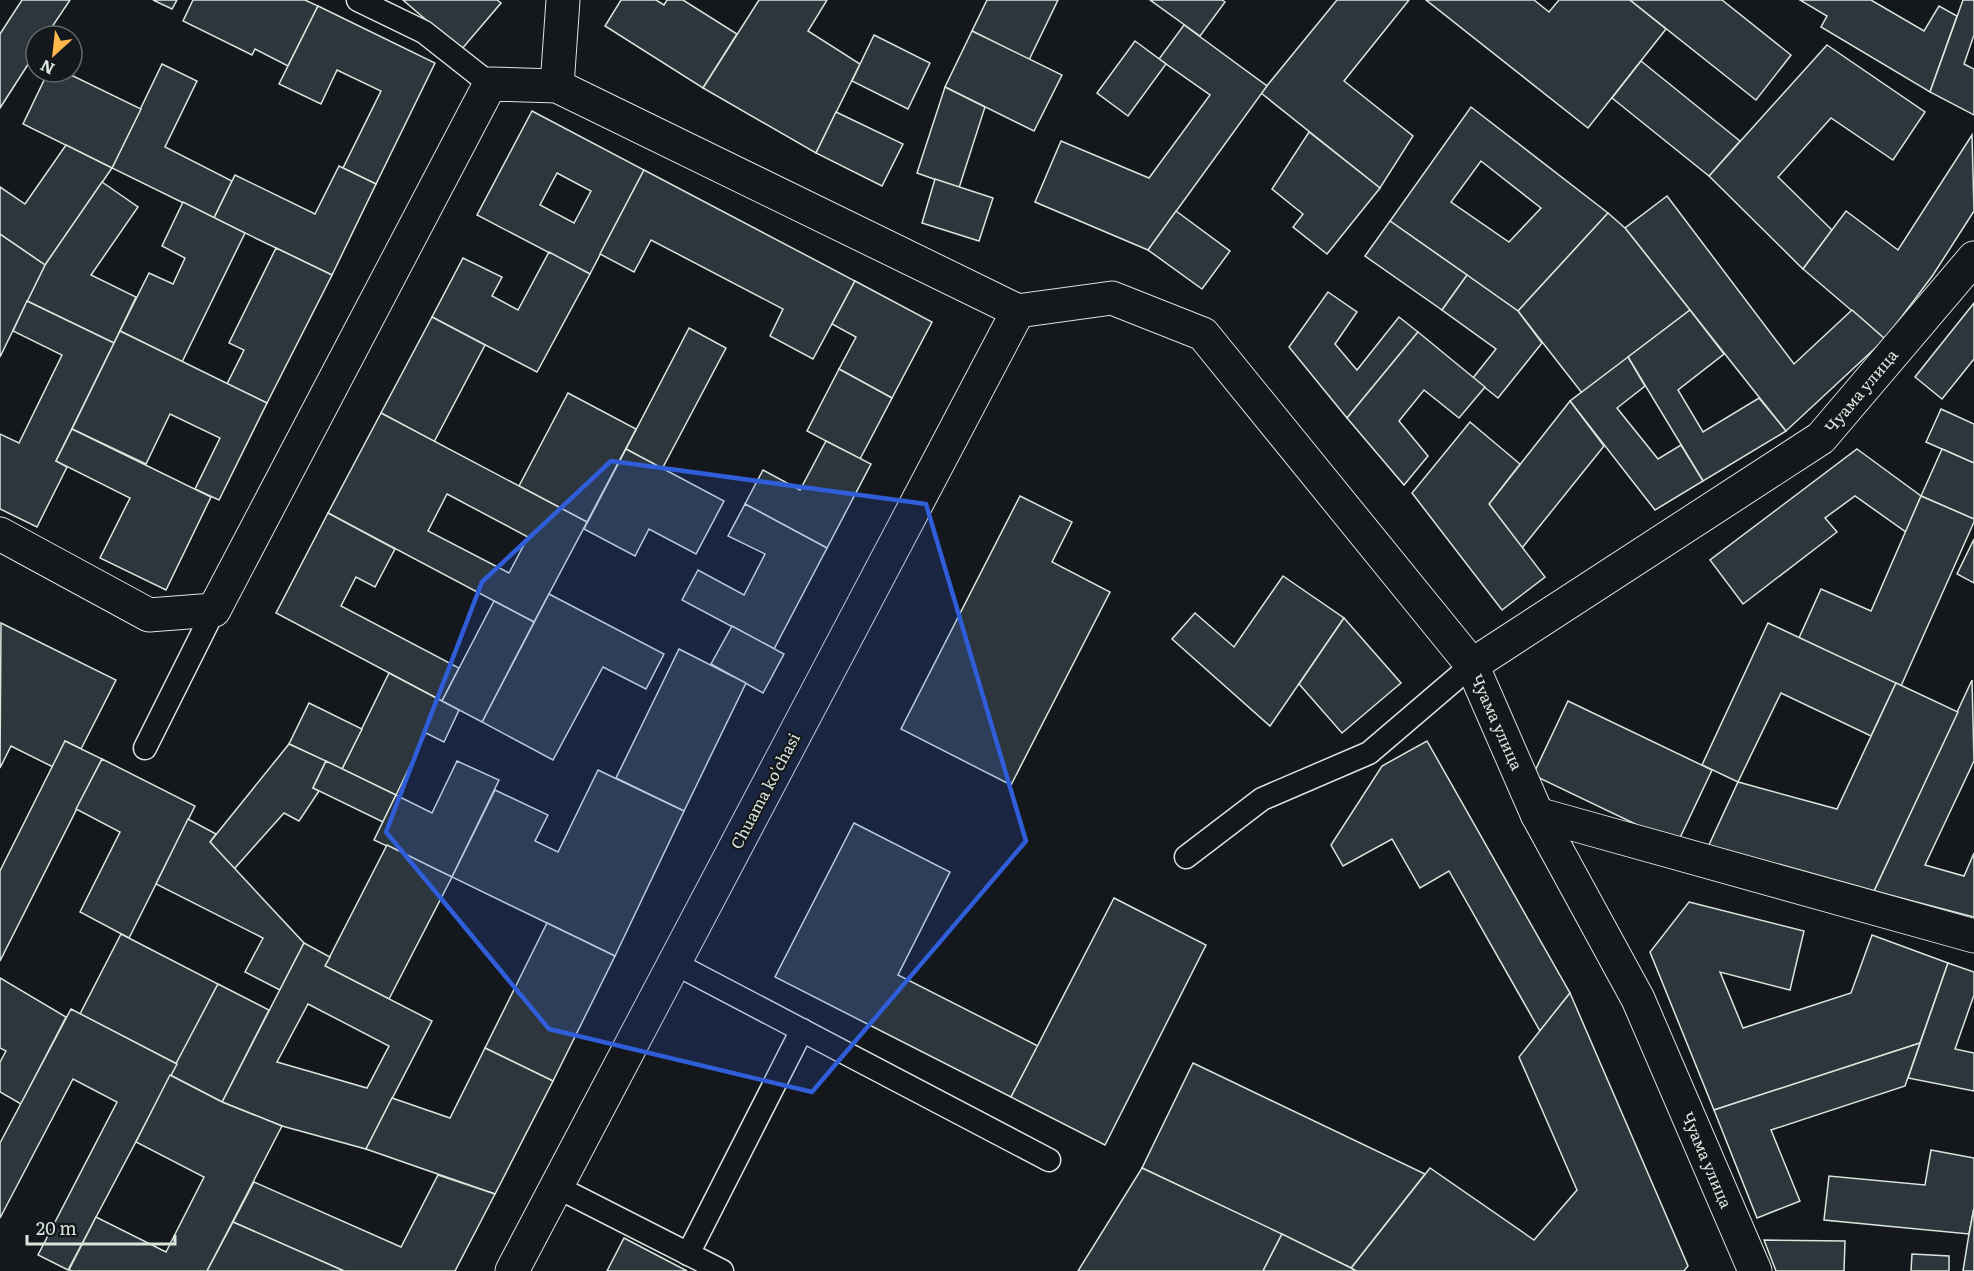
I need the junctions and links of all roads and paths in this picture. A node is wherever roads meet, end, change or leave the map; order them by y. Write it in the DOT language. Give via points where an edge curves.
graph roads {
  1 [pos="358,0"];
  2 [pos="563,0"];
  3 [pos="490,84"];
  4 [pos="557,86"];
  5 [pos="1974,258"];
  6 [pos="1018,311"];
  7 [pos="0,534"];
  8 [pos="214,610"];
  9 [pos="1472,665"];
  10 [pos="145,748"];
  11 [pos="1537,814"];
  12 [pos="1186,857"];
  13 [pos="1974,936"];
  14 [pos="674,963"];
  15 [pos="802,1030"];
  16 [pos="1049,1160"];
  17 [pos="557,1187"];
  18 [pos="688,1254"];
  19 [pos="512,1271"];
  20 [pos="722,1271"];
  21 [pos="1755,1271"];
  1 -- 3 [label="lane" via="424,32"];
  2 -- 4 [label="street"];
  3 -- 4 [label="street"];
  3 -- 8 [label="street"];
  4 -- 6 [label="street"];
  5 -- 9 [label="street, Чуама улица" via="1821,438"];
  6 -- 9 [label="street" via="1112,298 1203,334"];
  6 -- 14 [label="street, Chuama ko'chasi"];
  7 -- 8 [label="street" via="149,615"];
  8 -- 10 [label="lane"];
  9 -- 11 [label="street, Чуама улица"];
  9 -- 12 [label="lane" via="1369,753 1262,799"];
  11 -- 13 [label="street"];
  11 -- 21 [label="street, Чуама улица" via="1638,999"];
  14 -- 15 [label="lane"];
  14 -- 17 [label="street, Chuama ko'chasi"];
  15 -- 16 [label="lane"];
  15 -- 18 [label="lane"];
  17 -- 18 [label="lane"];
  17 -- 19 [label="street, Chuama ko'chasi"];
  18 -- 20 [label="lane"];
}
